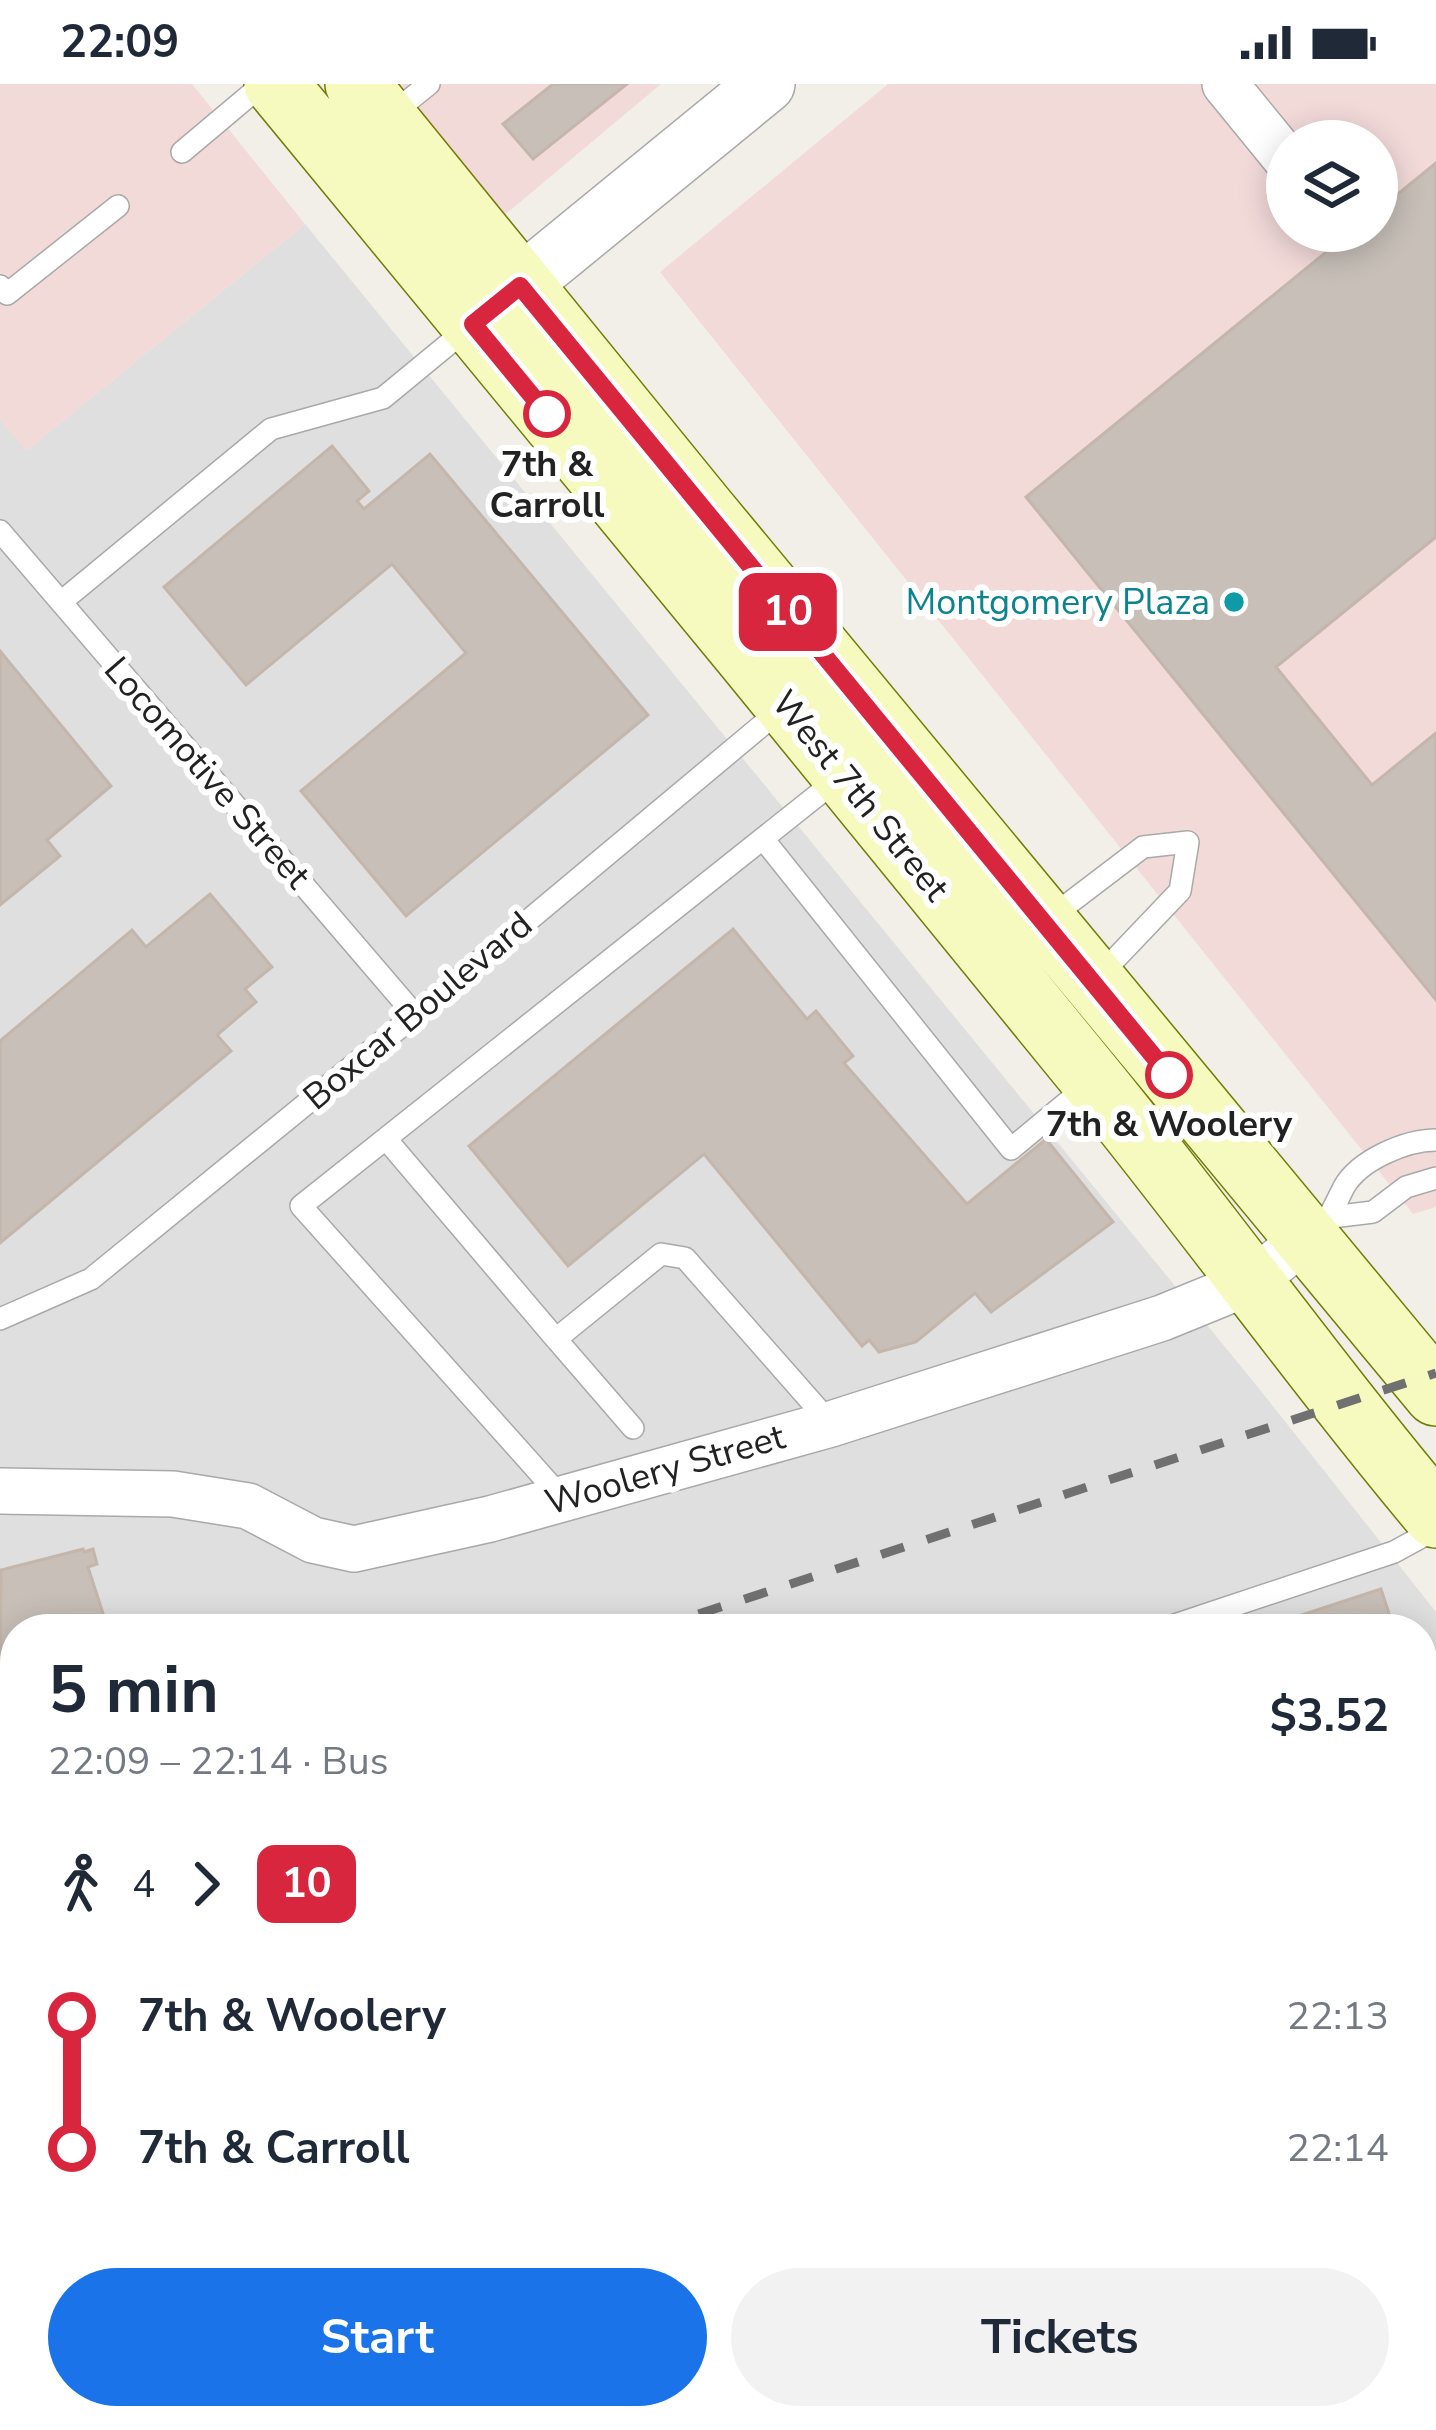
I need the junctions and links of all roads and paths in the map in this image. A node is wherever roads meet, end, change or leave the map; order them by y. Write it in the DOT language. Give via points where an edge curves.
graph roads {
  1 [pos="263,84"];
  2 [pos="275,84"];
  3 [pos="766,84"];
  4 [pos="1225,84"];
  5 [pos="391,96"];
  6 [pos="1266,134"];
  7 [pos="182,152"];
  8 [pos="118,206"];
  9 [pos="3,290"];
  10 [pos="496,305"];
  11 [pos="0,531"];
  12 [pos="61,602"];
  13 [pos="785,705"];
  14 [pos="842,775"];
  15 [pos="764,840"];
  16 [pos="1044,922"];
  17 [pos="1094,982"];
  18 [pos="415,1016"];
  19 [pos="1093,1080"];
  20 [pos="386,1139"];
  21 [pos="1436,1140"];
  22 [pos="1436,1178"];
  23 [pos="1319,1228"];
  24 [pos="1253,1281"];
  25 [pos="0,1319"];
  26 [pos="556,1339"];
  27 [pos="1436,1394"];
  28 [pos="831,1424"];
  29 [pos="633,1428"];
  30 [pos="0,1492"];
  31 [pos="562,1499"];
  32 [pos="1436,1516"];
  33 [pos="1436,1529"];
  34 [pos="1207,1614"];
  1 -- 7 [label="lane"];
  2 -- 10 [label="main road, West 7th Street"];
  3 -- 10 [label="street"];
  4 -- 6 [label="street"];
  5 -- 10 [label="main road, West 7th Street"];
  8 -- 9 [label="lane"];
  10 -- 12 [label="lane" via="383,398 271,429"];
  10 -- 13 [label="main road, West 7th Street"];
  10 -- 16 [label="main road, West 7th Street"];
  11 -- 12 [label="lane, Locomotive Street"];
  12 -- 18 [label="lane, Locomotive Street"];
  13 -- 14 [label="main road, West 7th Street"];
  13 -- 18 [label="lane, Boxcar Boulevard"];
  14 -- 15 [label="lane"];
  14 -- 19 [label="main road, West 7th Street"];
  15 -- 19 [label="lane" via="1011,1149"];
  15 -- 20 [label="lane"];
  16 -- 17 [label="main road, West 7th Street"];
  16 -- 17 [label="lane" via="1143,847 1188,842 1180,891"];
  17 -- 23 [label="main road, West 7th Street"];
  18 -- 25 [label="lane, Boxcar Boulevard" via="91,1279"];
  19 -- 24 [label="main road, West 7th Street"];
  20 -- 26 [label="lane"];
  20 -- 31 [label="lane" via="301,1206"];
  21 -- 23 [label="lane" via="1394,1147 1346,1182"];
  22 -- 23 [label="lane" via="1406,1187 1373,1212"];
  23 -- 24 [label="street, Woolery Street"];
  23 -- 27 [label="main road, West 7th Street"];
  24 -- 28 [label="street, Woolery Street"];
  24 -- 32 [label="main road, West 7th Street"];
  26 -- 28 [label="lane" via="661,1254 685,1258"];
  26 -- 29 [label="lane"];
  28 -- 31 [label="street, Woolery Street"];
  30 -- 31 [label="street, Woolery Street" via="173,1494 248,1506 313,1540 354,1549"];
  33 -- 34 [label="lane" via="1394,1552"];
}
